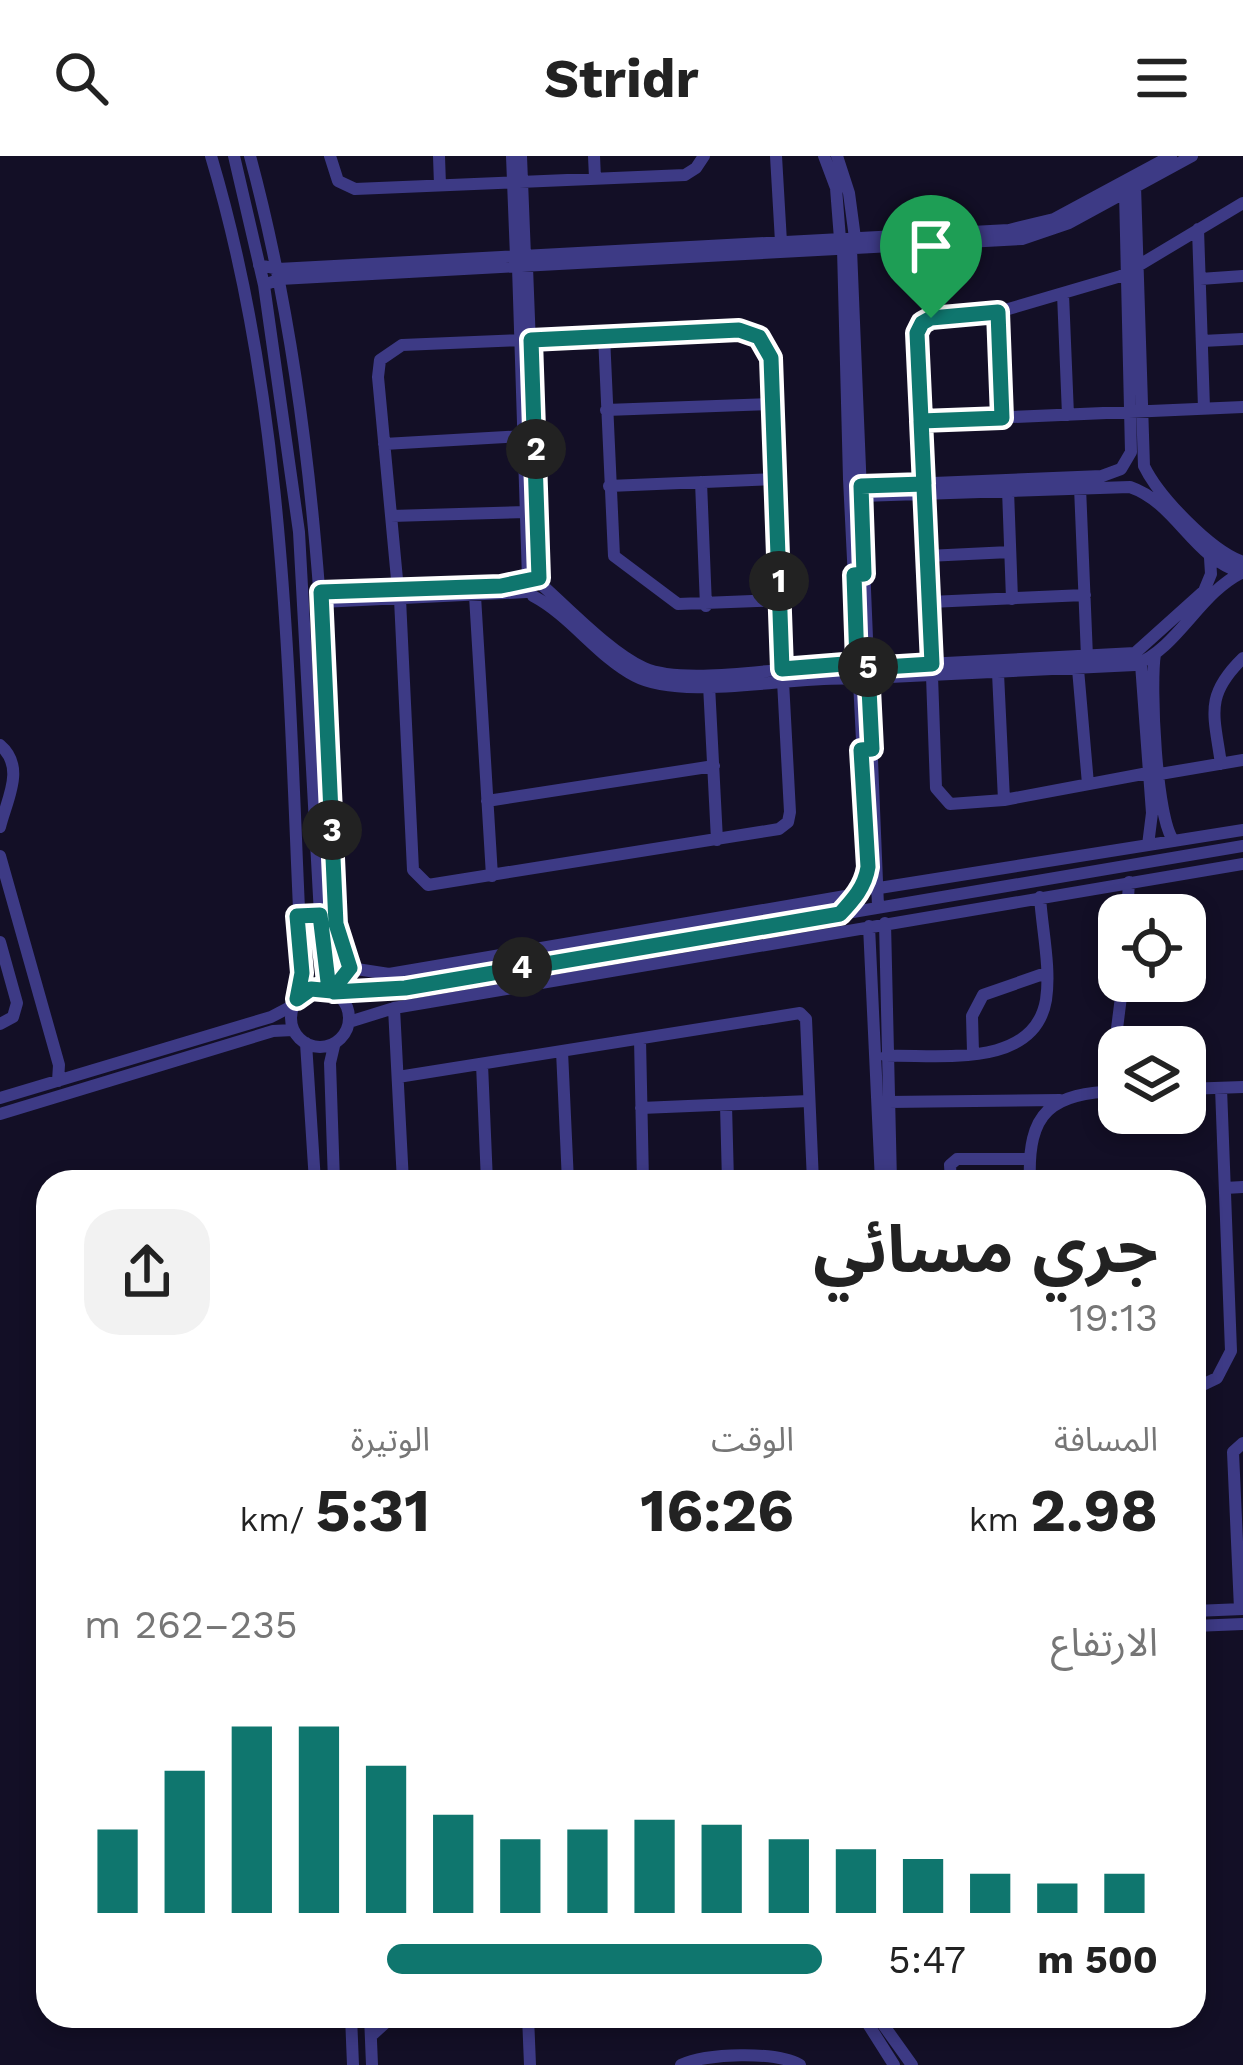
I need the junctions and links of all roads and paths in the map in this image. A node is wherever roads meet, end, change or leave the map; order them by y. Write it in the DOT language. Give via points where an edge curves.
graph roads {
  1 [pos="211,156"];
  2 [pos="234,156"];
  3 [pos="250,156"];
  4 [pos="330,156"];
  5 [pos="439,156"];
  6 [pos="516,156"];
  7 [pos="594,156"];
  8 [pos="704,156"];
  9 [pos="776,156"];
  10 [pos="824,156"];
  11 [pos="837,156"];
  12 [pos="1171,156"];
  13 [pos="1192,156"];
  14 [pos="595,178"];
  15 [pos="517,182"];
  16 [pos="440,185"];
  17 [pos="1130,189"];
  18 [pos="1243,203"];
  19 [pos="1198,229"];
  20 [pos="781,242"];
  21 [pos="847,244"];
  22 [pos="521,262"];
  23 [pos="259,265"];
  24 [pos="1132,269"];
  25 [pos="279,274"];
  26 [pos="1243,276"];
  27 [pos="1200,279"];
  28 [pos="264,285"];
  29 [pos="1063,294"];
  30 [pos="998,312"];
  31 [pos="604,336"];
  32 [pos="1243,339"];
  33 [pos="526,340"];
  34 [pos="1202,341"];
  35 [pos="773,404"];
  36 [pos="1243,407"];
  37 [pos="1204,408"];
  38 [pos="606,410"];
  39 [pos="1135,412"];
  40 [pos="1068,415"];
  41 [pos="1002,418"];
  42 [pos="921,421"];
  43 [pos="524,436"];
  44 [pos="385,444"];
  45 [pos="776,479"];
  46 [pos="701,482"];
  47 [pos="609,486"];
  48 [pos="1080,487"];
  49 [pos="924,489"];
  50 [pos="1008,490"];
  51 [pos="861,491"];
  52 [pos="527,512"];
  53 [pos="391,516"];
  54 [pos="1010,552"];
  55 [pos="928,556"];
  56 [pos="1210,558"];
  57 [pos="1242,569"];
  58 [pos="859,575"];
  59 [pos="532,585"];
  60 [pos="399,594"];
  61 [pos="1085,595"];
  62 [pos="475,596"];
  63 [pos="321,597"];
  64 [pos="1012,598"];
  65 [pos="780,601"];
  66 [pos="930,602"];
  67 [pos="706,606"];
  68 [pos="1155,652"];
  69 [pos="1088,657"];
  70 [pos="1243,658"];
  71 [pos="1141,664"];
  72 [pos="829,666"];
  73 [pos="1078,669"];
  74 [pos="932,670"];
  75 [pos="863,672"];
  76 [pos="998,673"];
  77 [pos="782,675"];
  78 [pos="840,678"];
  79 [pos="709,685"];
  80 [pos="1151,717"];
  81 [pos="0,745"];
  82 [pos="867,750"];
  83 [pos="1243,760"];
  84 [pos="1221,764"];
  85 [pos="713,766"];
  86 [pos="1154,773"];
  87 [pos="1088,784"];
  88 [pos="1004,800"];
  89 [pos="488,801"];
  90 [pos="1158,825"];
  91 [pos="0,826"];
  92 [pos="1243,830"];
  93 [pos="717,840"];
  94 [pos="1174,841"];
  95 [pos="1148,845"];
  96 [pos="1243,846"];
  97 [pos="0,856"];
  98 [pos="1243,864"];
  99 [pos="1114,867"];
  100 [pos="492,877"];
  101 [pos="865,880"];
  102 [pos="1122,883"];
  103 [pos="878,888"];
  104 [pos="857,894"];
  105 [pos="1124,894"];
  106 [pos="1040,897"];
  107 [pos="878,906"];
  108 [pos="840,914"];
  109 [pos="320,915"];
  110 [pos="297,916"];
  111 [pos="885,923"];
  112 [pos="868,926"];
  113 [pos="0,943"];
  114 [pos="350,968"];
  115 [pos="878,970"];
  116 [pos="1046,973"];
  117 [pos="332,991"];
  118 [pos="295,1003"];
  119 [pos="394,1008"];
  120 [pos="349,1022"];
  121 [pos="0,1024"];
  122 [pos="293,1030"];
  123 [pos="235,1035"];
  124 [pos="640,1040"];
  125 [pos="305,1042"];
  126 [pos="334,1046"];
  127 [pos="562,1052"];
  128 [pos="973,1052"];
  129 [pos="886,1056"];
  130 [pos="482,1064"];
  131 [pos="398,1077"];
  132 [pos="58,1081"];
  133 [pos="1206,1088"];
  134 [pos="1221,1088"];
  135 [pos="1243,1088"];
  136 [pos="1098,1093"];
  137 [pos="0,1098"];
  138 [pos="1060,1100"];
  139 [pos="809,1102"];
  140 [pos="888,1102"];
  141 [pos="726,1105"];
  142 [pos="641,1108"];
  143 [pos="0,1114"];
  144 [pos="1029,1159"];
  145 [pos="314,1170"];
  146 [pos="334,1170"];
  147 [pos="402,1170"];
  148 [pos="486,1170"];
  149 [pos="567,1170"];
  150 [pos="643,1170"];
  151 [pos="728,1170"];
  152 [pos="812,1170"];
  153 [pos="881,1170"];
  154 [pos="891,1170"];
  155 [pos="950,1170"];
  156 [pos="1029,1170"];
  157 [pos="1243,1187"];
  158 [pos="1225,1188"];
  159 [pos="1236,1276"];
  160 [pos="1237,1344"];
  161 [pos="1206,1385"];
  162 [pos="1243,1443"];
  163 [pos="1240,1541"];
  164 [pos="1206,1612"];
  165 [pos="1242,1614"];
  166 [pos="1206,1623"];
  167 [pos="351,2028"];
  168 [pos="371,2028"];
  169 [pos="380,2028"];
  170 [pos="528,2028"];
  171 [pos="871,2028"];
  172 [pos="886,2028"];
  173 [pos="371,2036"];
  174 [pos="353,2065"];
  175 [pos="372,2065"];
  176 [pos="530,2065"];
  177 [pos="681,2065"];
  178 [pos="800,2065"];
  179 [pos="894,2065"];
  180 [pos="912,2065"];
  1 -- 110 [label="street" via="248,309 284,571"];
  2 -- 23 [label="street"];
  3 -- 25 [label="street"];
  4 -- 16 [label="street" via="338,181 350,188"];
  5 -- 16 [label="street"];
  6 -- 15 [label="street"];
  7 -- 14 [label="street"];
  8 -- 14 [label="street" via="685,175"];
  9 -- 20 [label="street"];
  10 -- 21 [label="street"];
  11 -- 21 [label="street" via="849,193"];
  12 -- 21 [label="street" via="1032,226"];
  13 -- 17 [label="street"];
  14 -- 15 [label="street"];
  15 -- 16 [label="street"];
  15 -- 22 [label="street"];
  17 -- 21 [label="street" via="1035,236"];
  17 -- 24 [label="street"];
  18 -- 19 [label="street"];
  19 -- 24 [label="street"];
  19 -- 27 [label="street"];
  20 -- 21 [label="street"];
  20 -- 22 [label="street"];
  21 -- 22 [label="street"];
  21 -- 51 [label="street"];
  21 -- 58 [label="street"];
  22 -- 25 [label="street"];
  22 -- 33 [label="street"];
  23 -- 25 [label="street"];
  23 -- 28 [label="street"];
  24 -- 29 [label="street"];
  24 -- 39 [label="street"];
  25 -- 28 [label="street"];
  25 -- 63 [label="street" via="307,436"];
  26 -- 27 [label="street"];
  27 -- 34 [label="street"];
  28 -- 109 [label="street" via="299,532"];
  29 -- 30 [label="street"];
  29 -- 40 [label="street"];
  30 -- 41 [label="street"];
  30 -- 42 [label="street" via="922,323"];
  31 -- 33 [label="street"];
  31 -- 35 [label="street" via="752,332 769,350"];
  31 -- 38 [label="street"];
  32 -- 34 [label="street"];
  33 -- 43 [label="street"];
  33 -- 44 [label="street" via="386,352 378,368"];
  33 -- 59 [label="street"];
  34 -- 37 [label="street"];
  35 -- 38 [label="street"];
  35 -- 45 [label="street"];
  36 -- 37 [label="street"];
  37 -- 39 [label="street"];
  38 -- 47 [label="street"];
  39 -- 40 [label="street"];
  39 -- 49 [label="street" via="1131,452 1112,474"];
  39 -- 57 [label="street" via="1151,479"];
  40 -- 41 [label="street"];
  41 -- 42 [label="street"];
  42 -- 49 [label="street"];
  43 -- 44 [label="street"];
  43 -- 52 [label="street"];
  44 -- 53 [label="street"];
  45 -- 46 [label="street"];
  45 -- 65 [label="street"];
  46 -- 47 [label="street"];
  46 -- 67 [label="street"];
  47 -- 67 [label="street" via="617,561 672,602"];
  48 -- 50 [label="street"];
  48 -- 56 [label="street" via="1139,490"];
  48 -- 61 [label="street"];
  49 -- 50 [label="street"];
  49 -- 51 [label="street"];
  49 -- 55 [label="street"];
  50 -- 54 [label="street"];
  51 -- 58 [label="street"];
  52 -- 53 [label="street"];
  52 -- 59 [label="street"];
  53 -- 60 [label="street"];
  54 -- 55 [label="street"];
  54 -- 64 [label="street"];
  55 -- 66 [label="street"];
  56 -- 57 [label="street"];
  56 -- 69 [label="street" via="1204,591 1146,646"];
  57 -- 68 [label="street"];
  58 -- 75 [label="street"];
  59 -- 60 [label="street"];
  59 -- 62 [label="street"];
  59 -- 77 [label="street" via="653,672"];
  59 -- 79 [label="street" via="641,679"];
  60 -- 62 [label="street"];
  60 -- 63 [label="street"];
  60 -- 100 [label="street" via="413,870 434,886"];
  61 -- 64 [label="street"];
  61 -- 69 [label="street"];
  62 -- 89 [label="street"];
  63 -- 114 [label="street" via="336,924"];
  64 -- 66 [label="street"];
  65 -- 67 [label="street"];
  65 -- 77 [label="street"];
  66 -- 74 [label="street"];
  68 -- 71 [label="street"];
  68 -- 80 [label="street"];
  69 -- 74 [label="street"];
  70 -- 84 [label="street" via="1214,696"];
  71 -- 73 [label="street"];
  71 -- 80 [label="street"];
  72 -- 75 [label="street"];
  72 -- 77 [label="street"];
  72 -- 78 [label="street"];
  73 -- 76 [label="street"];
  73 -- 87 [label="street"];
  74 -- 75 [label="street"];
  74 -- 76 [label="street"];
  74 -- 88 [label="street" via="938,793 956,806"];
  75 -- 78 [label="street"];
  75 -- 82 [label="street"];
  76 -- 88 [label="street"];
  77 -- 78 [label="street"];
  77 -- 79 [label="street"];
  77 -- 93 [label="street" via="790,816 778,830"];
  79 -- 85 [label="street"];
  80 -- 86 [label="street"];
  81 -- 91 [label="street" via="15,772"];
  82 -- 101 [label="street"];
  82 -- 103 [label="street"];
  83 -- 84 [label="street"];
  84 -- 86 [label="street"];
  85 -- 89 [label="street"];
  85 -- 93 [label="street"];
  86 -- 87 [label="street"];
  86 -- 90 [label="street"];
  87 -- 88 [label="street"];
  89 -- 100 [label="street"];
  90 -- 94 [label="street"];
  90 -- 95 [label="street"];
  92 -- 94 [label="street"];
  93 -- 100 [label="street"];
  94 -- 95 [label="street"];
  95 -- 103 [label="street"];
  96 -- 99 [label="street"];
  97 -- 132 [label="street"];
  98 -- 102 [label="street"];
  99 -- 102 [label="street"];
  99 -- 107 [label="street"];
  101 -- 103 [label="street"];
  101 -- 104 [label="street"];
  102 -- 105 [label="street"];
  102 -- 106 [label="street"];
  103 -- 107 [label="street"];
  104 -- 108 [label="street"];
  104 -- 114 [label="street" via="389,974"];
  106 -- 111 [label="street"];
  106 -- 116 [label="street"];
  107 -- 108 [label="street"];
  108 -- 117 [label="street" via="405,988"];
  109 -- 110 [label="street"];
  109 -- 117 [label="street"];
  110 -- 118 [label="street" via="302,973"];
  111 -- 112 [label="street"];
  111 -- 115 [label="street"];
  112 -- 115 [label="street"];
  112 -- 119 [label="street"];
  113 -- 121 [label="street" via="18,1007"];
  114 -- 117 [label="street"];
  115 -- 129 [label="street"];
  115 -- 153 [label="street"];
  116 -- 128 [label="street" via="1046,1001 1030,1033 1000,1051"];
  116 -- 128 [label="street" via="982,995 972,1016"];
  117 -- 118 [label="street" via="311,989"];
  117 -- 120 [label="street"];
  118 -- 122 [label="street"];
  118 -- 123 [label="street"];
  119 -- 120 [label="street"];
  119 -- 131 [label="street"];
  120 -- 126 [label="street"];
  122 -- 123 [label="street"];
  122 -- 125 [label="street"];
  123 -- 132 [label="street"];
  123 -- 143 [label="street"];
  124 -- 127 [label="street"];
  124 -- 139 [label="street" via="800,1013"];
  124 -- 142 [label="street"];
  125 -- 126 [label="street"];
  125 -- 145 [label="street"];
  126 -- 146 [label="street"];
  127 -- 130 [label="street"];
  127 -- 149 [label="street"];
  128 -- 129 [label="street"];
  129 -- 140 [label="street"];
  130 -- 131 [label="street"];
  130 -- 148 [label="street"];
  131 -- 147 [label="street"];
  132 -- 137 [label="street"];
  133 -- 134 [label="street"];
  134 -- 135 [label="street"];
  134 -- 158 [label="street"];
  136 -- 138 [label="street"];
  138 -- 140 [label="street"];
  138 -- 144 [label="street" via="1037,1123"];
  139 -- 141 [label="street"];
  139 -- 152 [label="street"];
  140 -- 154 [label="street"];
  141 -- 142 [label="street"];
  141 -- 151 [label="street"];
  142 -- 150 [label="street"];
  144 -- 155 [label="street" via="957,1159"];
  144 -- 156 [label="street"];
  157 -- 158 [label="street"];
  158 -- 159 [label="street"];
  159 -- 160 [label="street"];
  160 -- 161 [label="street"];
  162 -- 163 [label="street" via="1233,1452"];
  163 -- 165 [label="street"];
  164 -- 165 [label="street"];
  165 -- 166 [label="street"];
  167 -- 174 [label="street"];
  168 -- 173 [label="street"];
  169 -- 173 [label="street"];
  170 -- 176 [label="street"];
  171 -- 179 [label="street"];
  172 -- 180 [label="street"];
  173 -- 175 [label="street"];
  177 -- 178 [label="street" via="771,2056"];
}
